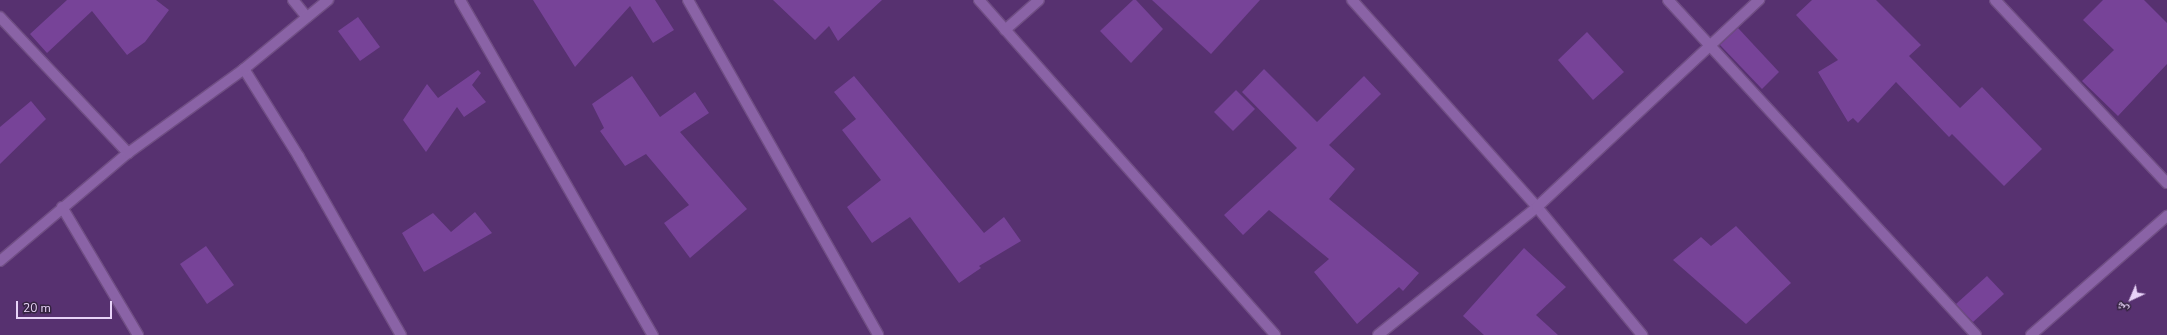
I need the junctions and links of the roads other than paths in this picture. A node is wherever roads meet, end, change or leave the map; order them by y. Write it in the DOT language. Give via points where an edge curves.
graph roads {
  1 [pos="293,0"];
  2 [pos="328,0"];
  3 [pos="460,0"];
  4 [pos="688,0"];
  5 [pos="979,0"];
  6 [pos="1039,0"];
  7 [pos="1352,0"];
  8 [pos="1668,0"];
  9 [pos="1759,0"];
  10 [pos="1994,0"];
  11 [pos="0,17"];
  12 [pos="307,18"];
  13 [pos="1005,30"];
  14 [pos="1710,44"];
  15 [pos="244,69"];
  16 [pos="128,153"];
  17 [pos="2167,183"];
  18 [pos="62,207"];
  19 [pos="1537,208"];
  20 [pos="2167,216"];
  21 [pos="0,261"];
  22 [pos="138,335"];
  23 [pos="401,335"];
  24 [pos="653,335"];
  25 [pos="878,335"];
  26 [pos="1275,335"];
  27 [pos="1378,335"];
  28 [pos="1642,335"];
  29 [pos="1976,335"];
  30 [pos="2031,335"];
  1 -- 12 [label="street"];
  2 -- 12 [label="street"];
  3 -- 24 [label="street"];
  4 -- 25 [label="street"];
  5 -- 13 [label="street"];
  6 -- 13 [label="street"];
  7 -- 19 [label="street"];
  8 -- 14 [label="street"];
  9 -- 14 [label="street"];
  10 -- 17 [label="street"];
  11 -- 16 [label="street"];
  12 -- 15 [label="street"];
  13 -- 26 [label="street"];
  14 -- 19 [label="street"];
  14 -- 29 [label="street"];
  15 -- 16 [label="street"];
  15 -- 23 [label="street" via="299,157"];
  16 -- 18 [label="street"];
  18 -- 21 [label="street"];
  18 -- 22 [label="street"];
  19 -- 27 [label="street"];
  19 -- 28 [label="street"];
  20 -- 30 [label="street"];
}
